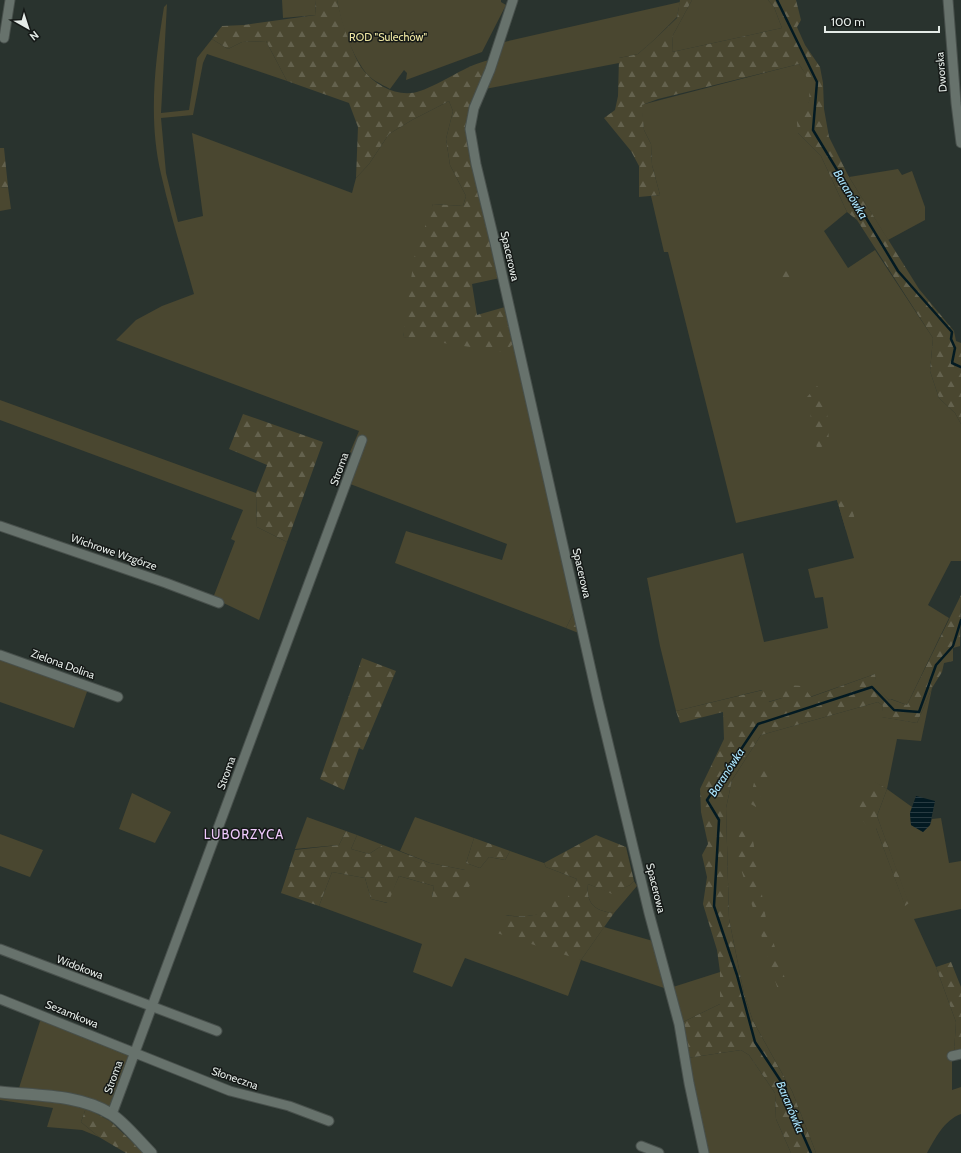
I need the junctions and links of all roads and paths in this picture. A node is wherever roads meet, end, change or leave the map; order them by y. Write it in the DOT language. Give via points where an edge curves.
graph roads {
  1 [pos="10,0"];
  2 [pos="513,0"];
  3 [pos="948,0"];
  4 [pos="4,38"];
  5 [pos="961,143"];
  6 [pos="362,440"];
  7 [pos="0,526"];
  8 [pos="219,603"];
  9 [pos="0,655"];
  10 [pos="118,697"];
  11 [pos="0,949"];
  12 [pos="0,999"];
  13 [pos="152,1007"];
  14 [pos="217,1031"];
  15 [pos="135,1052"];
  16 [pos="0,1092"];
  17 [pos="112,1114"];
  18 [pos="329,1121"];
  19 [pos="641,1146"];
  20 [pos="150,1153"];
  21 [pos="659,1153"];
  22 [pos="704,1153"];
  1 -- 4 [label="street"];
  2 -- 22 [label="street, Spacerowa" via="490,70 474,108 470,129 598,701 649,913 679,1024"];
  3 -- 5 [label="street, Dworska"];
  6 -- 13 [label="street, Stroma"];
  7 -- 8 [label="street, Wichrowe Wzgórze"];
  9 -- 10 [label="street, Zielona Dolina"];
  11 -- 13 [label="street, Widokowa"];
  12 -- 15 [label="street, Sezamkowa"];
  13 -- 14 [label="street, Widokowa"];
  13 -- 15 [label="street, Stroma"];
  15 -- 17 [label="street, Stroma"];
  15 -- 18 [label="street, Słoneczna" via="230,1091 289,1106"];
  16 -- 17 [label="street" via="63,1098 94,1106"];
  17 -- 20 [label="street"];
  19 -- 21 [label="street"];
}
